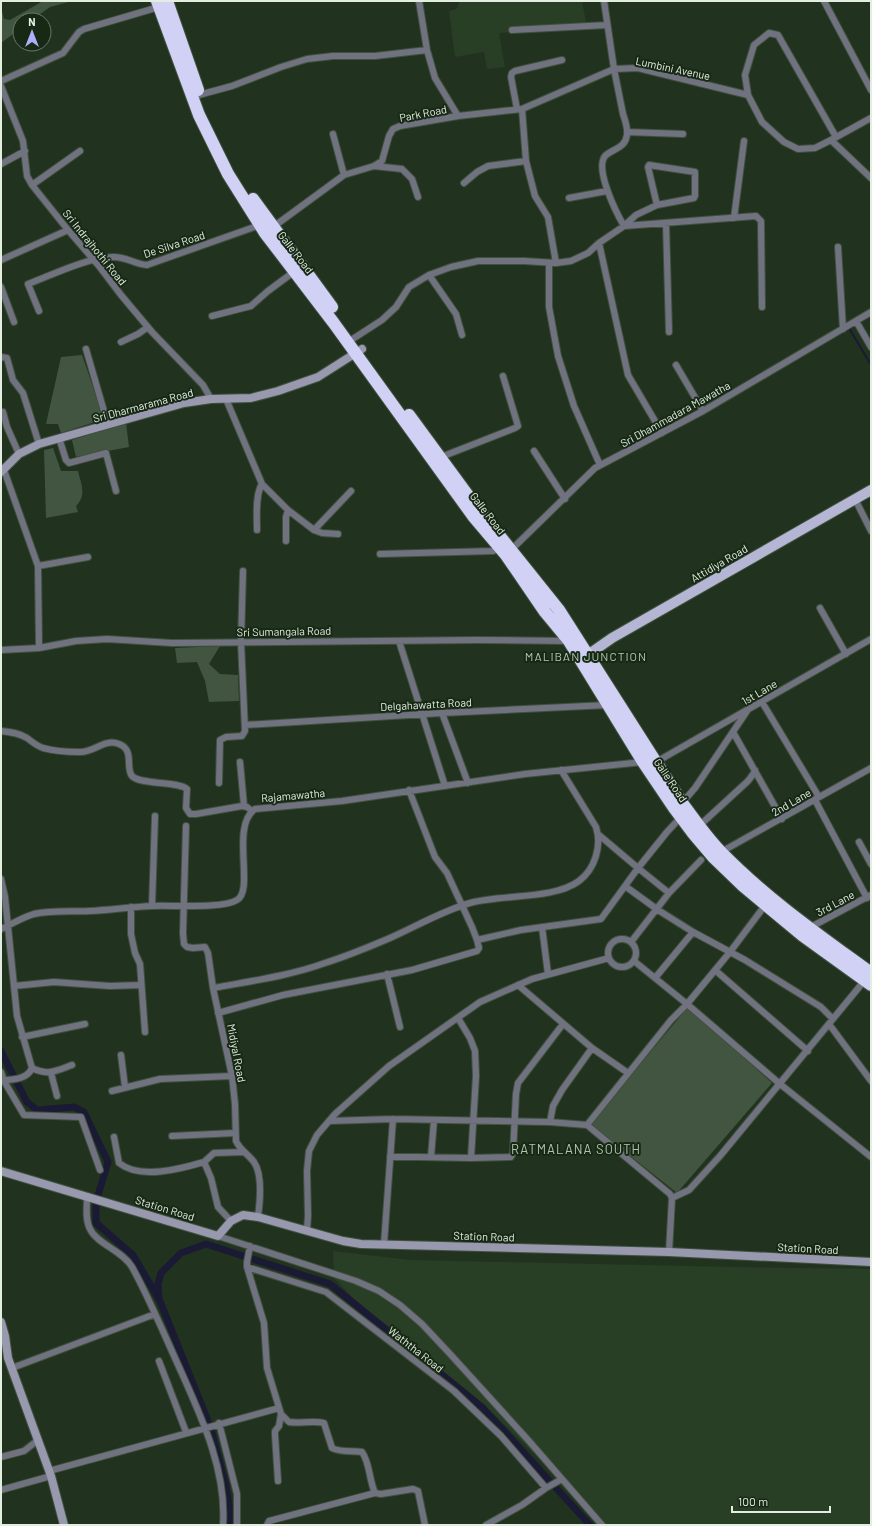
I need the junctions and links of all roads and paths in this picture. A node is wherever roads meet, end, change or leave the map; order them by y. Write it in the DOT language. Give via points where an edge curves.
graph roads {
  1 [pos="419,1"];
  2 [pos="604,1"];
  3 [pos="824,1"];
  4 [pos="161,3"];
  5 [pos="607,25"];
  6 [pos="512,30"];
  7 [pos="427,50"];
  8 [pos="562,60"];
  9 [pos="614,69"];
  10 [pos="1,81"];
  11 [pos="1,86"];
  12 [pos="871,90"];
  13 [pos="748,95"];
  14 [pos="196,96"];
  15 [pos="519,109"];
  16 [pos="458,116"];
  17 [pos="871,118"];
  18 [pos="627,132"];
  19 [pos="333,134"];
  20 [pos="683,134"];
  21 [pos="834,138"];
  22 [pos="744,141"];
  23 [pos="25,151"];
  24 [pos="80,152"];
  25 [pos="526,161"];
  26 [pos="1,164"];
  27 [pos="374,166"];
  28 [pos="344,174"];
  29 [pos="871,178"];
  30 [pos="464,183"];
  31 [pos="32,185"];
  32 [pos="607,191"];
  33 [pos="418,197"];
  34 [pos="569,198"];
  35 [pos="657,204"];
  36 [pos="734,218"];
  37 [pos="666,223"];
  38 [pos="624,226"];
  39 [pos="266,228"];
  40 [pos="68,230"];
  41 [pos="599,243"];
  42 [pos="838,247"];
  43 [pos="1,260"];
  44 [pos="93,260"];
  45 [pos="549,263"];
  46 [pos="556,263"];
  47 [pos="295,270"];
  48 [pos="429,275"];
  49 [pos="1,287"];
  50 [pos="762,307"];
  51 [pos="39,311"];
  52 [pos="871,312"];
  53 [pos="212,316"];
  54 [pos="856,321"];
  55 [pos="14,322"];
  56 [pos="148,327"];
  57 [pos="843,328"];
  58 [pos="669,332"];
  59 [pos="462,335"];
  60 [pos="351,340"];
  61 [pos="121,342"];
  62 [pos="871,347"];
  63 [pos="86,349"];
  64 [pos="359,351"];
  65 [pos="1,357"];
  66 [pos="676,365"];
  67 [pos="503,376"];
  68 [pos="211,399"];
  69 [pos="226,400"];
  70 [pos="703,411"];
  71 [pos="3,412"];
  72 [pos="108,425"];
  73 [pos="662,433"];
  74 [pos="59,438"];
  75 [pos="39,444"];
  76 [pos="534,450"];
  77 [pos="19,454"];
  78 [pos="441,458"];
  79 [pos="600,465"];
  80 [pos="3,471"];
  81 [pos="262,484"];
  82 [pos="116,490"];
  83 [pos="871,490"];
  84 [pos="351,491"];
  85 [pos="565,498"];
  86 [pos="855,499"];
  87 [pos="288,510"];
  88 [pos="257,530"];
  89 [pos="314,530"];
  90 [pos="871,531"];
  91 [pos="338,534"];
  92 [pos="286,541"];
  93 [pos="506,549"];
  94 [pos="380,554"];
  95 [pos="88,557"];
  96 [pos="38,566"];
  97 [pos="243,571"];
  98 [pos="820,608"];
  99 [pos="871,639"];
  100 [pos="399,641"];
  101 [pos="569,641"];
  102 [pos="241,642"];
  103 [pos="39,648"];
  104 [pos="1,650"];
  105 [pos="846,654"];
  106 [pos="584,657"];
  107 [pos="762,702"];
  108 [pos="609,705"];
  109 [pos="747,710"];
  110 [pos="442,713"];
  111 [pos="421,714"];
  112 [pos="245,725"];
  113 [pos="1,731"];
  114 [pos="733,732"];
  115 [pos="240,762"];
  116 [pos="643,762"];
  117 [pos="656,762"];
  118 [pos="871,768"];
  119 [pos="561,770"];
  120 [pos="755,770"];
  121 [pos="219,783"];
  122 [pos="468,783"];
  123 [pos="445,786"];
  124 [pos="409,790"];
  125 [pos="817,799"];
  126 [pos="682,803"];
  127 [pos="244,806"];
  128 [pos="252,811"];
  129 [pos="155,816"];
  130 [pos="681,818"];
  131 [pos="782,819"];
  132 [pos="186,826"];
  133 [pos="699,826"];
  134 [pos="599,835"];
  135 [pos="859,842"];
  136 [pos="721,852"];
  137 [pos="706,855"];
  138 [pos="871,864"];
  139 [pos="638,868"];
  140 [pos="1,879"];
  141 [pos="625,886"];
  142 [pos="669,894"];
  143 [pos="869,896"];
  144 [pos="768,902"];
  145 [pos="183,905"];
  146 [pos="463,905"];
  147 [pos="152,906"];
  148 [pos="131,907"];
  149 [pos="658,910"];
  150 [pos="8,926"];
  151 [pos="542,927"];
  152 [pos="809,928"];
  153 [pos="1,929"];
  154 [pos="693,932"];
  155 [pos="477,940"];
  156 [pos="631,942"];
  157 [pos="730,952"];
  158 [pos="609,958"];
  159 [pos="634,961"];
  160 [pos="714,970"];
  161 [pos="387,974"];
  162 [pos="548,974"];
  163 [pos="655,978"];
  164 [pos="869,980"];
  165 [pos="518,984"];
  166 [pos="141,985"];
  167 [pos="14,986"];
  168 [pos="214,988"];
  169 [pos="687,1004"];
  170 [pos="218,1012"];
  171 [pos="458,1018"];
  172 [pos="831,1021"];
  173 [pos="85,1024"];
  174 [pos="563,1024"];
  175 [pos="400,1027"];
  176 [pos="145,1032"];
  177 [pos="22,1037"];
  178 [pos="592,1048"];
  179 [pos="808,1051"];
  180 [pos="121,1055"];
  181 [pos="72,1065"];
  182 [pos="32,1068"];
  183 [pos="1,1072"];
  184 [pos="51,1073"];
  185 [pos="628,1073"];
  186 [pos="232,1076"];
  187 [pos="3,1081"];
  188 [pos="871,1081"];
  189 [pos="780,1084"];
  190 [pos="125,1087"];
  191 [pos="112,1091"];
  192 [pos="57,1096"];
  193 [pos="393,1119"];
  194 [pos="434,1120"];
  195 [pos="474,1120"];
  196 [pos="329,1121"];
  197 [pos="515,1121"];
  198 [pos="550,1122"];
  199 [pos="587,1125"];
  200 [pos="235,1133"];
  201 [pos="172,1136"];
  202 [pos="114,1137"];
  203 [pos="244,1152"];
  204 [pos="390,1157"];
  205 [pos="431,1157"];
  206 [pos="871,1157"];
  207 [pos="471,1158"];
  208 [pos="204,1162"];
  209 [pos="100,1170"];
  210 [pos="1,1171"];
  211 [pos="87,1196"];
  212 [pos="672,1198"];
  213 [pos="258,1217"];
  214 [pos="231,1221"];
  215 [pos="306,1230"];
  216 [pos="218,1236"];
  217 [pos="384,1244"];
  218 [pos="249,1250"];
  219 [pos="669,1252"];
  220 [pos="871,1262"];
  221 [pos="247,1264"];
  222 [pos="155,1314"];
  223 [pos="1,1322"];
  224 [pos="159,1361"];
  225 [pos="12,1368"];
  226 [pos="280,1411"];
  227 [pos="218,1423"];
  228 [pos="205,1427"];
  229 [pos="186,1432"];
  230 [pos="38,1440"];
  231 [pos="1,1456"];
  232 [pos="50,1473"];
  233 [pos="562,1479"];
  234 [pos="278,1481"];
  235 [pos="550,1486"];
  236 [pos="1,1490"];
  237 [pos="375,1493"];
  238 [pos="64,1525"];
  239 [pos="224,1525"];
  240 [pos="237,1525"];
  241 [pos="267,1525"];
  242 [pos="425,1525"];
  243 [pos="486,1525"];
  244 [pos="602,1525"];
  1 -- 7 [label="street, Park Road"];
  2 -- 5 [label="street"];
  3 -- 12 [label="street"];
  4 -- 10 [label="street" via="84,29 63,53"];
  4 -- 14 [label="highway, Galle Road"];
  5 -- 6 [label="street"];
  5 -- 9 [label="street"];
  7 -- 14 [label="street" via="375,56 307,59"];
  7 -- 16 [label="street, Park Road" via="435,78"];
  8 -- 15 [label="street" via="512,73"];
  9 -- 13 [label="street, Lumbini Avenue" via="638,68"];
  9 -- 15 [label="street"];
  9 -- 18 [label="street"];
  11 -- 23 [label="street, Sri Indrajhothi Road"];
  13 -- 21 [label="street" via="762,122 784,142 798,149 815,148"];
  13 -- 21 [label="street" via="746,75 754,44 769,33 778,34"];
  14 -- 39 [label="highway, Galle Road" via="228,174"];
  15 -- 16 [label="street"];
  15 -- 25 [label="street"];
  16 -- 27 [label="street, Park Road" via="393,129 382,160"];
  17 -- 21 [label="street"];
  18 -- 20 [label="street"];
  18 -- 32 [label="street" via="624,144 603,159"];
  19 -- 28 [label="street"];
  21 -- 29 [label="street"];
  22 -- 36 [label="street"];
  23 -- 26 [label="street"];
  23 -- 31 [label="street, Sri Indrajhothi Road" via="27,176"];
  24 -- 31 [label="street"];
  25 -- 30 [label="street" via="488,166"];
  25 -- 46 [label="street" via="534,196 548,217"];
  27 -- 28 [label="street"];
  27 -- 33 [label="street" via="402,169 412,179"];
  28 -- 39 [label="street"];
  31 -- 40 [label="street, Sri Indrajhothi Road"];
  32 -- 34 [label="street"];
  32 -- 38 [label="street"];
  35 -- 35 [label="street" via="694,198 695,172 649,165"];
  35 -- 38 [label="street" via="636,215"];
  36 -- 37 [label="street"];
  36 -- 50 [label="street" via="756,216 762,221"];
  37 -- 38 [label="street"];
  37 -- 58 [label="street"];
  38 -- 41 [label="street"];
  39 -- 44 [label="street, De Silva Road" via="146,265 114,257"];
  39 -- 47 [label="highway, Galle Road"];
  39 -- 60 [label="highway, Galle Road"];
  40 -- 43 [label="street"];
  40 -- 44 [label="street, Sri Indrajhothi Road"];
  41 -- 46 [label="street" via="588,253 572,261"];
  41 -- 73 [label="street" via="628,375"];
  42 -- 57 [label="street"];
  44 -- 51 [label="street, De Silva Road" via="28,284"];
  44 -- 56 [label="street, Sri Indrajhothi Road"];
  45 -- 46 [label="street"];
  45 -- 48 [label="street" via="478,261"];
  45 -- 79 [label="street" via="548,307 558,356 574,406"];
  47 -- 53 [label="street" via="251,306"];
  47 -- 60 [label="highway, Galle Road"];
  48 -- 59 [label="street" via="456,314"];
  48 -- 60 [label="street" via="409,287 396,307 382,320"];
  49 -- 55 [label="street"];
  52 -- 54 [label="street, Sri Dhammadara Mawatha"];
  54 -- 57 [label="street, Sri Dhammadara Mawatha"];
  54 -- 62 [label="street"];
  56 -- 61 [label="street"];
  56 -- 68 [label="street, Sri Indrajhothi Road" via="203,385"];
  57 -- 70 [label="street, Sri Dhammadara Mawatha"];
  60 -- 64 [label="highway, Galle Road"];
  63 -- 72 [label="street"];
  64 -- 69 [label="street, Sri Dharmarama Road" via="318,377 251,398"];
  64 -- 78 [label="highway, Galle Road"];
  64 -- 93 [label="highway, Galle Road" via="465,505"];
  65 -- 75 [label="street" via="7,358 13,380 23,393"];
  66 -- 70 [label="street"];
  67 -- 78 [label="street" via="518,426"];
  68 -- 69 [label="street, Sri Dharmarama Road"];
  68 -- 72 [label="street, Sri Dharmarama Road" via="184,403"];
  69 -- 81 [label="street"];
  70 -- 73 [label="street, Sri Dhammadara Mawatha"];
  71 -- 77 [label="street"];
  72 -- 74 [label="street, Sri Dharmarama Road"];
  73 -- 79 [label="street, Sri Dhammadara Mawatha"];
  74 -- 75 [label="street, Sri Dharmarama Road"];
  74 -- 82 [label="street" via="69,463 106,453"];
  75 -- 77 [label="street, Sri Dharmarama Road"];
  76 -- 85 [label="street"];
  77 -- 80 [label="street, Sri Dharmarama Road"];
  78 -- 93 [label="highway, Galle Road"];
  79 -- 85 [label="street, Sri Dhammadara Mawatha"];
  80 -- 96 [label="street"];
  81 -- 87 [label="street"];
  81 -- 88 [label="street" via="258,497"];
  83 -- 86 [label="main road, Attidiya Road"];
  84 -- 89 [label="street"];
  85 -- 93 [label="street, Sri Dhammadara Mawatha"];
  86 -- 90 [label="street"];
  86 -- 106 [label="main road, Attidiya Road" via="612,638"];
  87 -- 89 [label="street"];
  87 -- 92 [label="street"];
  89 -- 91 [label="street"];
  93 -- 94 [label="street"];
  93 -- 101 [label="highway, Galle Road" via="545,612"];
  93 -- 106 [label="highway, Galle Road" via="559,610"];
  95 -- 96 [label="street"];
  96 -- 103 [label="street"];
  97 -- 102 [label="street"];
  98 -- 105 [label="street"];
  99 -- 105 [label="street, 1st Lane"];
  100 -- 101 [label="street, Sri Sumangala Road"];
  100 -- 102 [label="street, Sri Sumangala Road"];
  100 -- 111 [label="street"];
  101 -- 106 [label="highway, Galle Road"];
  102 -- 103 [label="street, Sri Sumangala Road" via="172,643 107,639 76,641"];
  102 -- 112 [label="street"];
  103 -- 104 [label="street, Sri Sumangala Road"];
  105 -- 107 [label="street, 1st Lane"];
  106 -- 108 [label="highway, Galle Road"];
  106 -- 117 [label="highway, Galle Road"];
  107 -- 109 [label="street, 1st Lane"];
  107 -- 125 [label="street"];
  108 -- 110 [label="street, Delgahawatta Road"];
  108 -- 116 [label="highway, Galle Road"];
  109 -- 114 [label="street"];
  109 -- 117 [label="street, 1st Lane"];
  110 -- 111 [label="street, Delgahawatta Road"];
  110 -- 122 [label="street"];
  111 -- 112 [label="street, Delgahawatta Road"];
  111 -- 123 [label="street"];
  112 -- 121 [label="street" via="245,733 242,736 220,740"];
  113 -- 127 [label="street" via="18,734 43,748 69,752 86,752 109,742 120,744 128,753 134,778 187,789 186,808 190,814"];
  114 -- 120 [label="street"];
  114 -- 126 [label="street"];
  115 -- 127 [label="street"];
  116 -- 119 [label="street, Rajamawatha"];
  116 -- 130 [label="highway, Galle Road"];
  117 -- 126 [label="highway, Galle Road"];
  118 -- 125 [label="street, 2nd Lane"];
  119 -- 122 [label="street, Rajamawatha"];
  119 -- 134 [label="street"];
  120 -- 131 [label="street"];
  120 -- 133 [label="street" via="748,781"];
  122 -- 123 [label="street, Rajamawatha"];
  123 -- 124 [label="street, Rajamawatha"];
  124 -- 128 [label="street, Rajamawatha" via="342,801 259,808"];
  124 -- 146 [label="street" via="435,857 447,873"];
  125 -- 131 [label="street, 2nd Lane"];
  125 -- 143 [label="street"];
  126 -- 133 [label="highway, Galle Road"];
  127 -- 128 [label="street"];
  128 -- 145 [label="street, Rajamawatha" via="244,825 244,878 239,898 225,904"];
  129 -- 147 [label="street"];
  130 -- 137 [label="highway, Galle Road"];
  130 -- 139 [label="street"];
  131 -- 136 [label="street, 2nd Lane"];
  132 -- 145 [label="street"];
  133 -- 136 [label="highway, Galle Road"];
  134 -- 139 [label="street"];
  134 -- 146 [label="street" via="592,867 572,886"];
  135 -- 138 [label="street"];
  136 -- 144 [label="highway, Galle Road"];
  137 -- 142 [label="street"];
  137 -- 144 [label="highway, Galle Road" via="743,886"];
  139 -- 141 [label="street"];
  139 -- 142 [label="street"];
  140 -- 150 [label="street" via="6,897"];
  141 -- 149 [label="street"];
  141 -- 151 [label="street" via="601,920"];
  142 -- 149 [label="street"];
  143 -- 152 [label="street, 3rd Lane"];
  144 -- 152 [label="highway, Galle Road"];
  144 -- 157 [label="street"];
  144 -- 164 [label="highway, Galle Road" via="803,936"];
  145 -- 147 [label="street, Rajamawatha"];
  145 -- 168 [label="street, Midiyal Road" via="184,944 193,948 205,947"];
  146 -- 155 [label="street"];
  146 -- 168 [label="street" via="326,963 293,973"];
  147 -- 148 [label="street, Rajamawatha"];
  148 -- 150 [label="street, Rajamawatha" via="40,913"];
  148 -- 166 [label="street" via="131,934 140,964"];
  149 -- 154 [label="street"];
  149 -- 156 [label="street"];
  150 -- 153 [label="street, Rajamawatha"];
  150 -- 167 [label="street"];
  151 -- 155 [label="street"];
  151 -- 162 [label="street"];
  152 -- 164 [label="highway, Galle Road"];
  154 -- 157 [label="street"];
  154 -- 163 [label="street"];
  155 -- 161 [label="street" via="477,951 412,970"];
  156 -- 158 [label="street" via="623,939 615,942 609,949"];
  156 -- 159 [label="street" via="636,950"];
  157 -- 160 [label="street"];
  157 -- 172 [label="street" via="821,1007"];
  158 -- 159 [label="street" via="619,967 628,966"];
  158 -- 162 [label="street"];
  159 -- 163 [label="street"];
  160 -- 169 [label="street"];
  160 -- 179 [label="street"];
  161 -- 170 [label="street" via="283,995"];
  161 -- 175 [label="street"];
  162 -- 165 [label="street"];
  163 -- 169 [label="street"];
  164 -- 172 [label="street"];
  165 -- 171 [label="street" via="480,1002"];
  165 -- 174 [label="street"];
  166 -- 167 [label="street" via="110,986 54,982"];
  166 -- 176 [label="street"];
  167 -- 177 [label="street" via="16,1016"];
  168 -- 170 [label="street, Midiyal Road"];
  169 -- 185 [label="street"];
  169 -- 189 [label="street"];
  170 -- 186 [label="street, Midiyal Road"];
  171 -- 195 [label="street" via="475,1051"];
  171 -- 196 [label="street" via="389,1066"];
  172 -- 179 [label="street"];
  172 -- 188 [label="street"];
  173 -- 177 [label="street"];
  174 -- 178 [label="street"];
  174 -- 197 [label="street" via="518,1083"];
  177 -- 182 [label="street"];
  178 -- 185 [label="street"];
  178 -- 198 [label="street" via="562,1090 553,1106"];
  179 -- 189 [label="street"];
  180 -- 190 [label="street"];
  181 -- 184 [label="street"];
  182 -- 184 [label="street"];
  182 -- 187 [label="street" via="20,1078"];
  183 -- 187 [label="street"];
  184 -- 192 [label="street"];
  185 -- 199 [label="street"];
  186 -- 190 [label="street" via="160,1079"];
  186 -- 200 [label="street, Midiyal Road"];
  187 -- 209 [label="street" via="24,1115 81,1117"];
  189 -- 206 [label="street"];
  189 -- 212 [label="street" via="699,1180 689,1190"];
  190 -- 191 [label="street"];
  193 -- 194 [label="street"];
  193 -- 196 [label="street"];
  193 -- 204 [label="street"];
  194 -- 195 [label="street"];
  194 -- 205 [label="street"];
  195 -- 197 [label="street"];
  195 -- 207 [label="street"];
  196 -- 215 [label="street" via="317,1135 309,1151"];
  197 -- 198 [label="street"];
  197 -- 207 [label="street" via="513,1153 510,1157"];
  198 -- 199 [label="street"];
  199 -- 212 [label="street"];
  200 -- 201 [label="street"];
  200 -- 203 [label="street, Midiyal Road" via="238,1146"];
  202 -- 208 [label="street" via="119,1163 125,1168 172,1171"];
  203 -- 208 [label="street" via="214,1153"];
  203 -- 213 [label="street, Midiyal Road" via="252,1160 258,1173"];
  204 -- 205 [label="street"];
  204 -- 217 [label="street"];
  205 -- 207 [label="street"];
  208 -- 214 [label="street" via="218,1207"];
  210 -- 211 [label="street"];
  211 -- 216 [label="street, Station Road"];
  211 -- 222 [label="street" via="89,1228 131,1266"];
  212 -- 219 [label="street"];
  213 -- 214 [label="street, Station Road" via="243,1215"];
  213 -- 215 [label="street, Station Road"];
  214 -- 216 [label="street"];
  215 -- 217 [label="street, Station Road" via="349,1242"];
  216 -- 218 [label="street"];
  217 -- 219 [label="street, Station Road"];
  218 -- 221 [label="street"];
  218 -- 233 [label="street" via="365,1284 388,1296 422,1324"];
  219 -- 220 [label="street, Station Road"];
  221 -- 226 [label="street" via="264,1323 267,1368"];
  221 -- 235 [label="street, Waththa Road" via="326,1292 454,1391"];
  222 -- 225 [label="street"];
  222 -- 228 [label="street"];
  223 -- 225 [label="street"];
  224 -- 229 [label="street"];
  225 -- 230 [label="street"];
  226 -- 227 [label="street"];
  226 -- 234 [label="street" via="279,1426 275,1431"];
  226 -- 237 [label="street" via="289,1422 324,1423 332,1448 337,1451 362,1452"];
  227 -- 228 [label="street"];
  227 -- 240 [label="street" via="236,1494"];
  228 -- 229 [label="street"];
  228 -- 239 [label="street" via="221,1483"];
  229 -- 232 [label="street"];
  230 -- 231 [label="street" via="24,1451"];
  230 -- 232 [label="street"];
  232 -- 236 [label="street"];
  232 -- 238 [label="street"];
  233 -- 235 [label="street"];
  233 -- 244 [label="street"];
  235 -- 243 [label="street"];
  237 -- 241 [label="street" via="269,1521"];
  237 -- 242 [label="street" via="414,1489 418,1491"];
}
